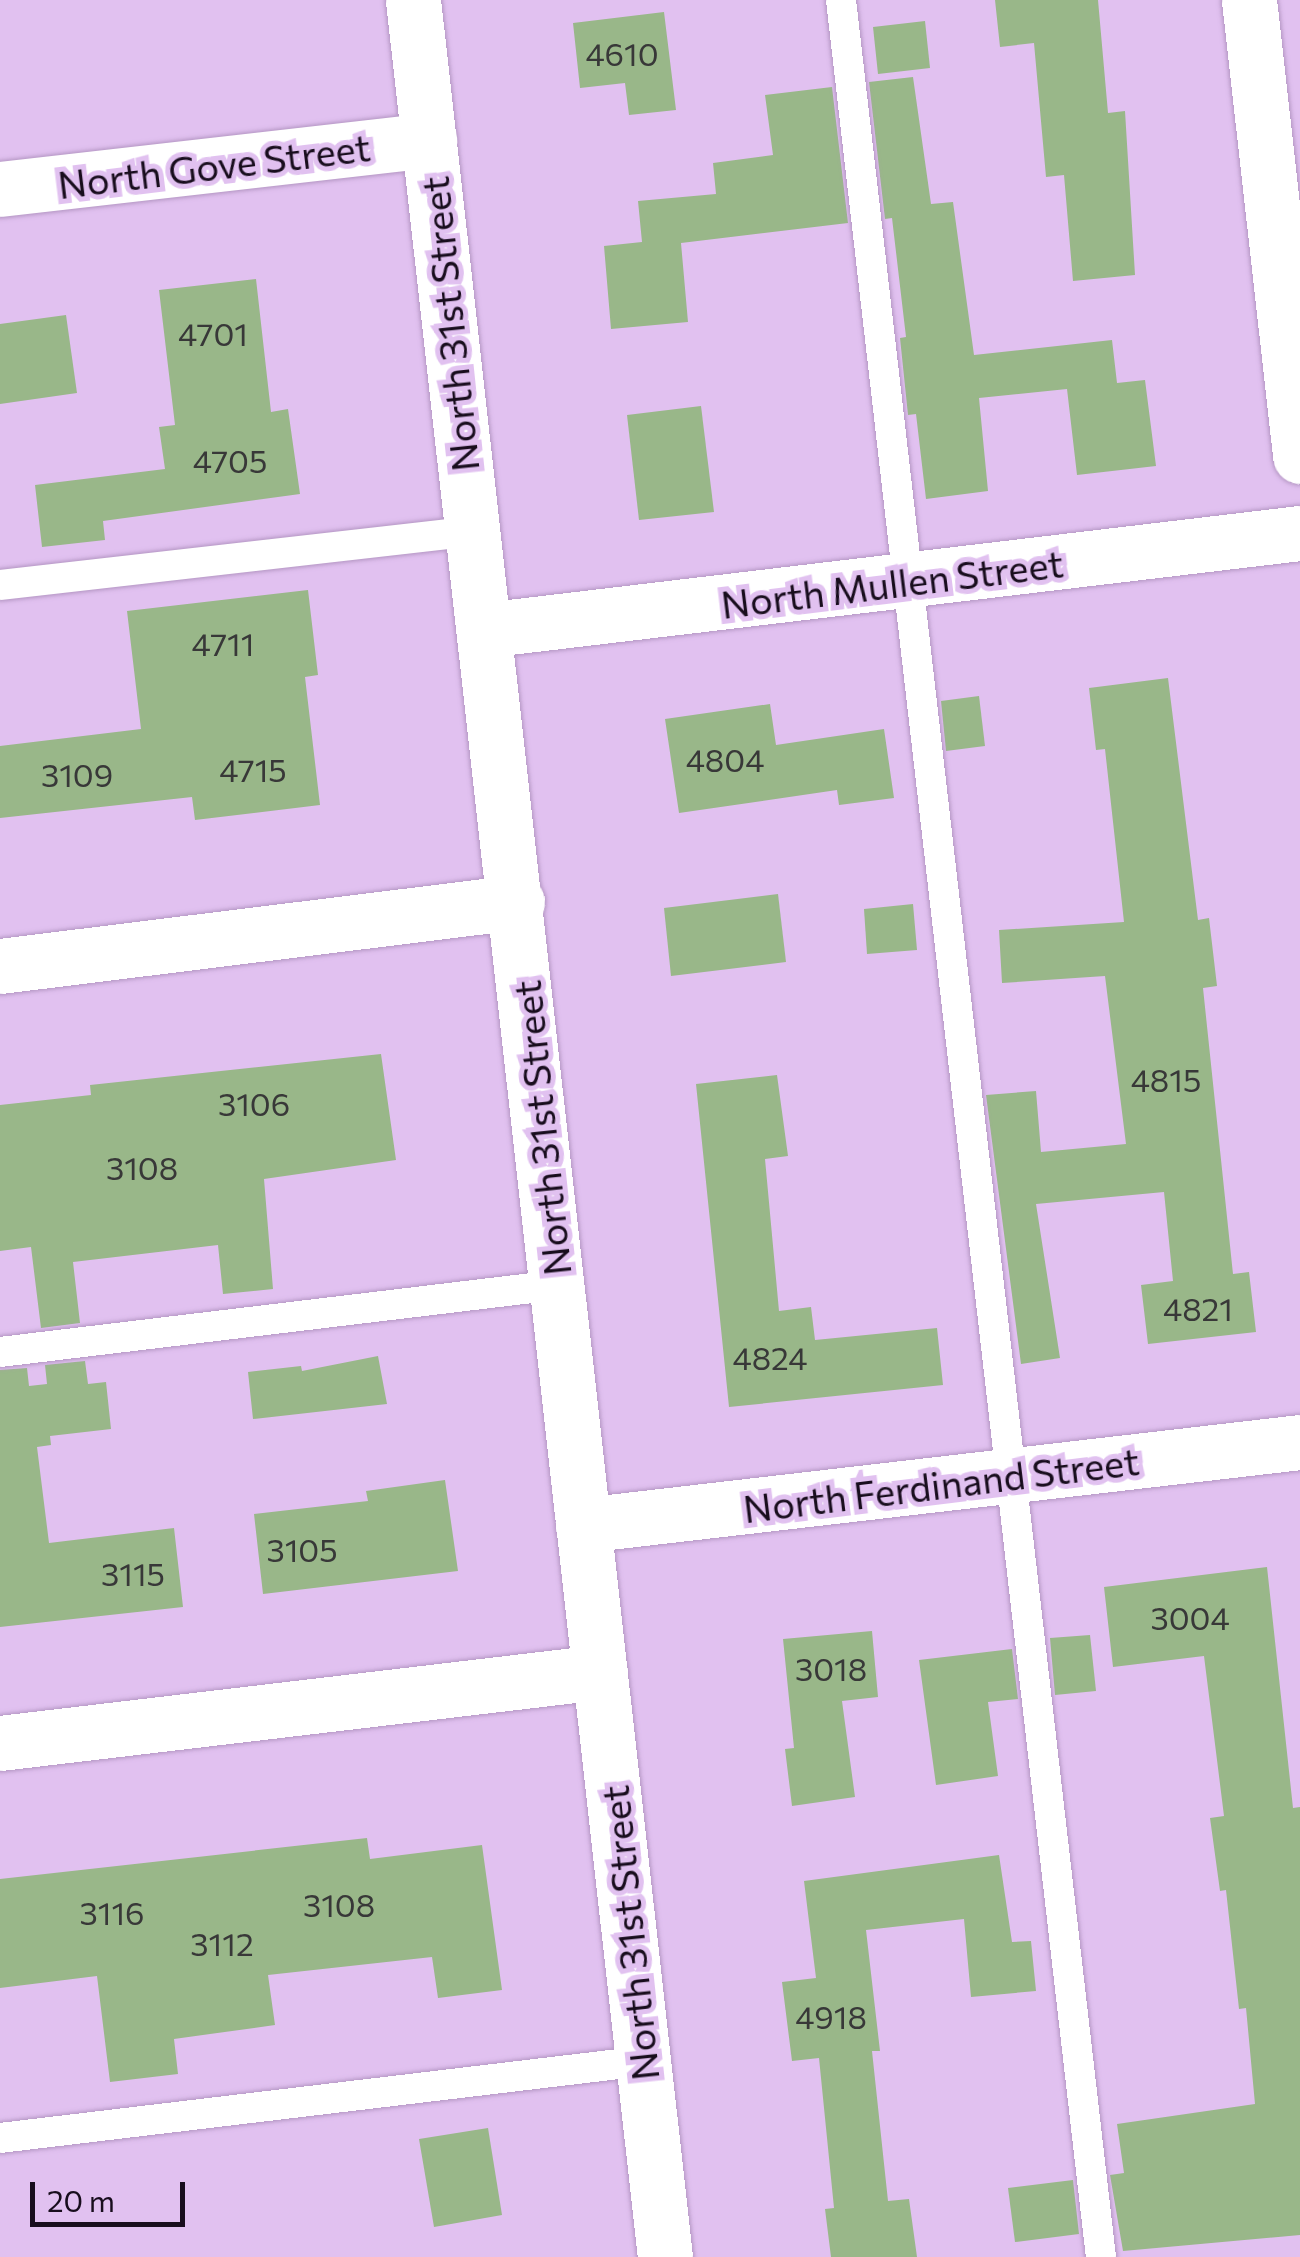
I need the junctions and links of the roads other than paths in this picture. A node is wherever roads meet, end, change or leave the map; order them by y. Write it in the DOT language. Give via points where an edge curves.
graph roads {
  1 [pos="413,0"];
  2 [pos="841,0"];
  3 [pos="1249,0"];
  4 [pos="428,140"];
  5 [pos="0,190"];
  6 [pos="1300,456"];
  7 [pos="472,531"];
  8 [pos="1300,533"];
  9 [pos="907,582"];
  10 [pos="0,585"];
  11 [pos="484,630"];
  12 [pos="517,902"];
  13 [pos="0,966"];
  14 [pos="557,1285"];
  15 [pos="0,1352"];
  16 [pos="1300,1442"];
  17 [pos="1010,1476"];
  18 [pos="583,1525"];
  19 [pos="600,1672"];
  20 [pos="0,1743"];
  21 [pos="644,2061"];
  22 [pos="0,2138"];
  23 [pos="665,2257"];
  24 [pos="1100,2257"];
  1 -- 4 [label="street, North 31st Street"];
  2 -- 9 [label="lane"];
  3 -- 6 [label="street"];
  4 -- 5 [label="street, North Gove Street"];
  4 -- 7 [label="street, North 31st Street"];
  7 -- 10 [label="lane"];
  7 -- 11 [label="street, North 31st Street"];
  8 -- 9 [label="street, North Mullen Street"];
  9 -- 11 [label="street, North Mullen Street"];
  9 -- 17 [label="lane"];
  11 -- 12 [label="street, North 31st Street"];
  12 -- 13 [label="street"];
  12 -- 14 [label="street, North 31st Street"];
  14 -- 15 [label="lane"];
  14 -- 18 [label="street, North 31st Street"];
  16 -- 17 [label="street, North Ferdinand Street"];
  17 -- 18 [label="street, North Ferdinand Street"];
  17 -- 24 [label="lane"];
  18 -- 19 [label="street, North 31st Street"];
  19 -- 20 [label="street"];
  19 -- 21 [label="street, North 31st Street"];
  21 -- 22 [label="lane"];
  21 -- 23 [label="street, North 31st Street"];
}
